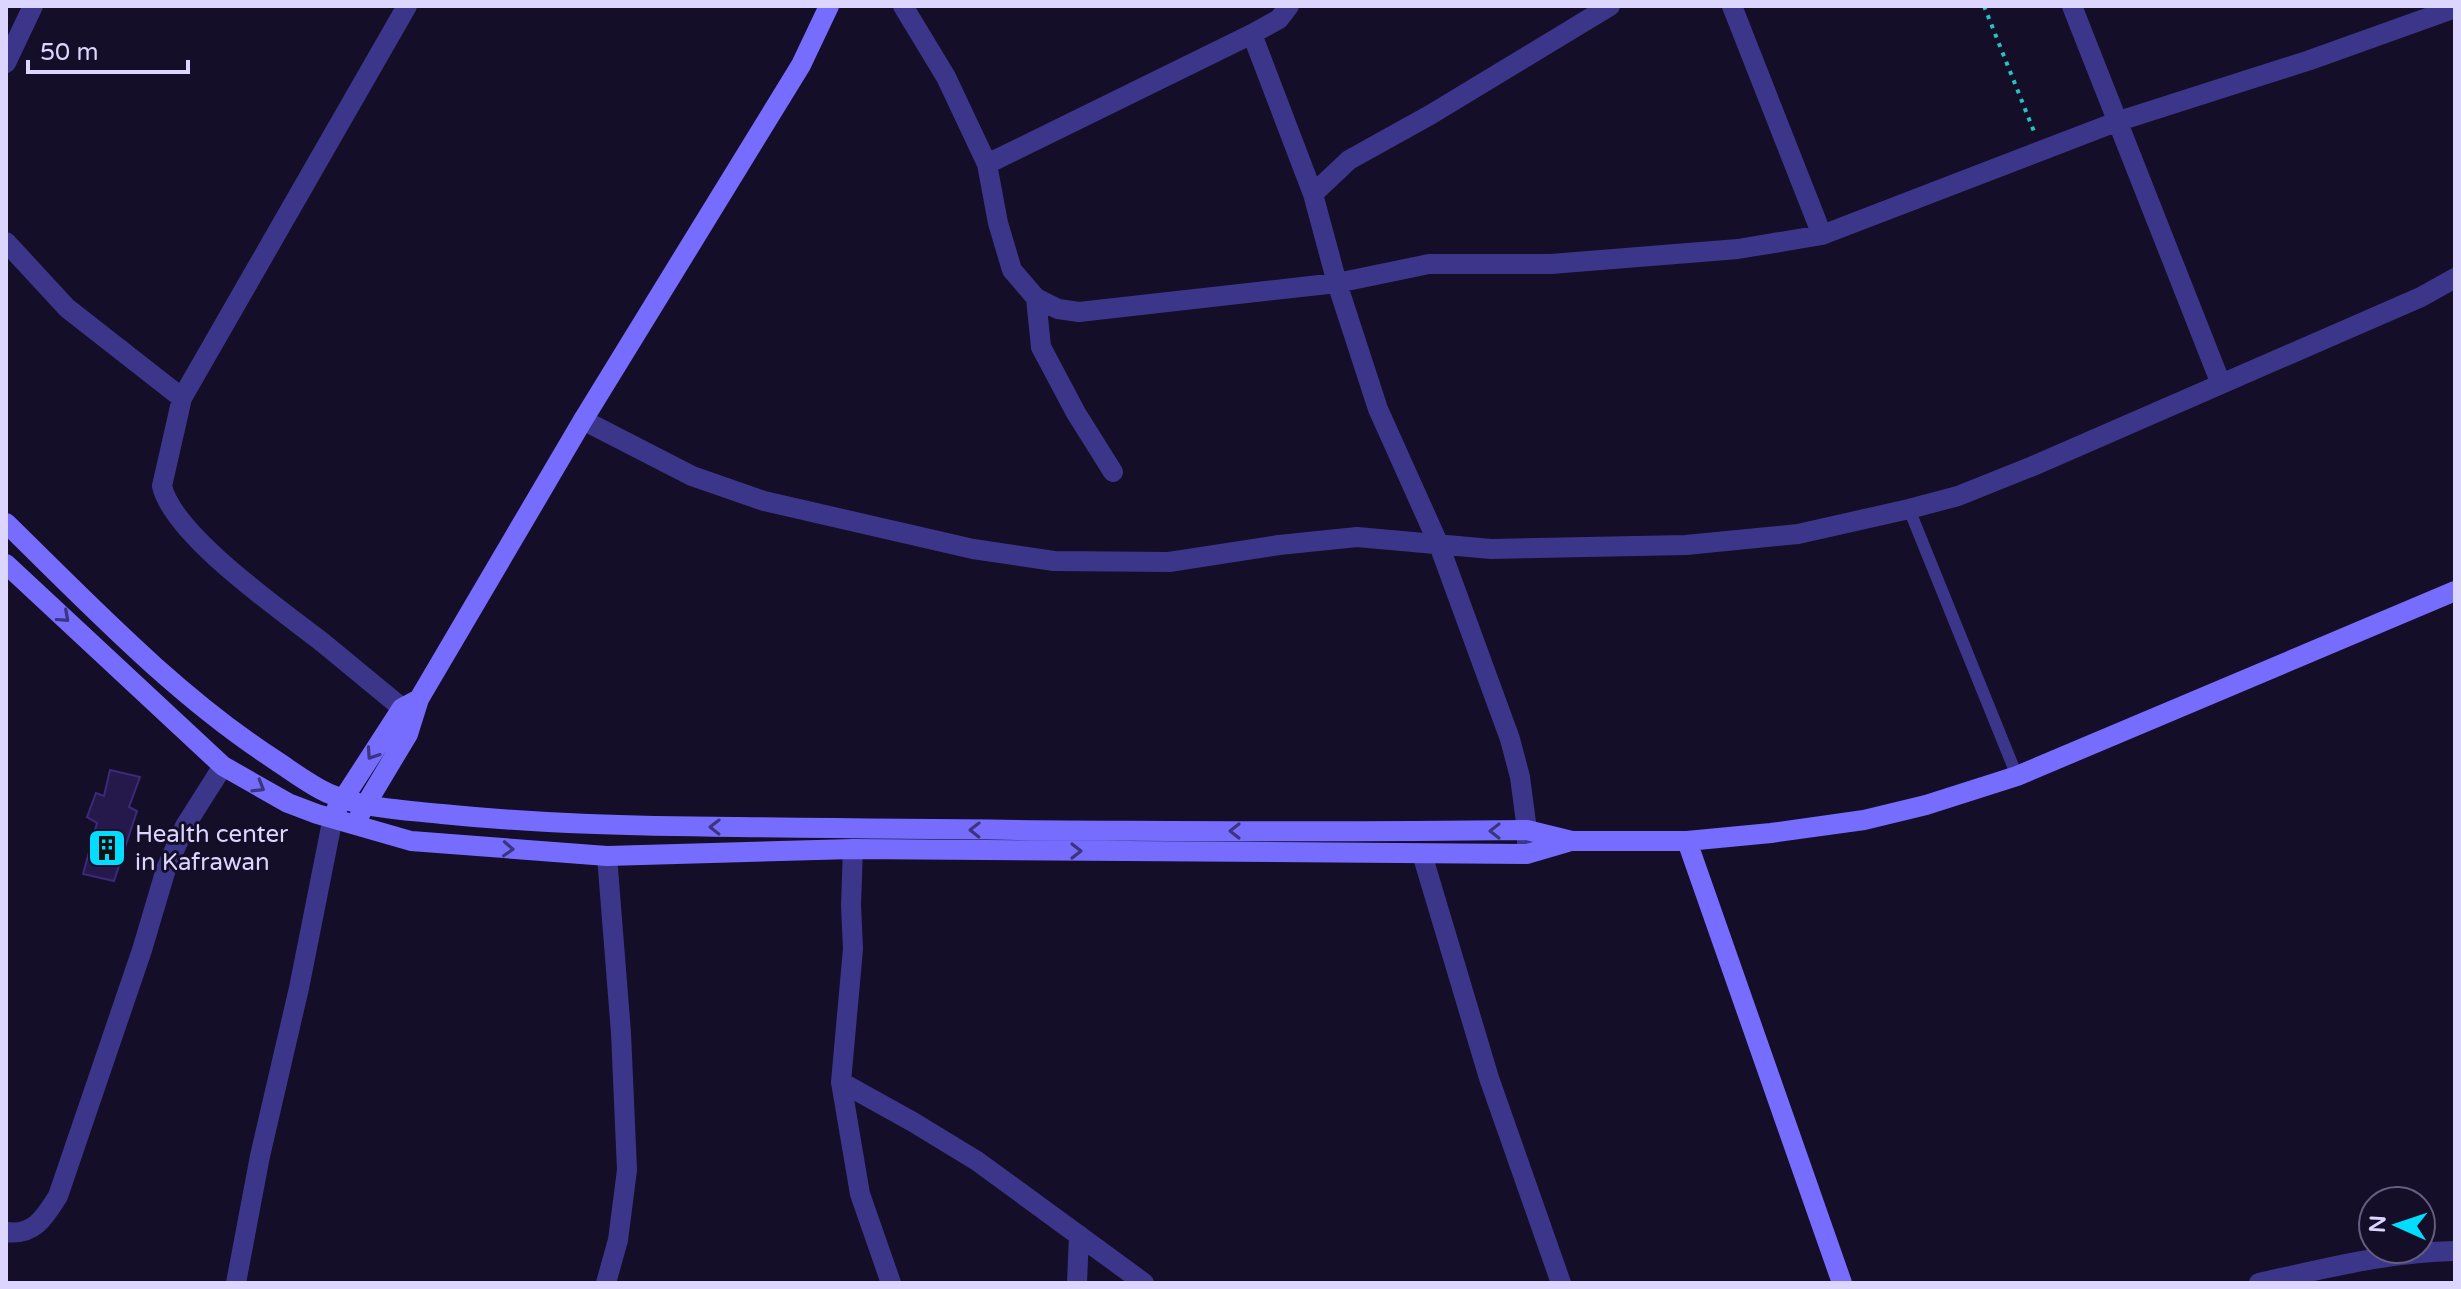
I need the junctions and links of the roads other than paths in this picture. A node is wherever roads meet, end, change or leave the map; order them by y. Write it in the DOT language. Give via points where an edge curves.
graph roads {
  1 [pos="33,6"];
  2 [pos="407,6"];
  3 [pos="829,6"];
  4 [pos="903,6"];
  5 [pos="1289,6"];
  6 [pos="1610,6"];
  7 [pos="1732,6"];
  8 [pos="2072,6"];
  9 [pos="2455,8"];
  10 [pos="1252,34"];
  11 [pos="6,63"];
  12 [pos="2116,122"];
  13 [pos="987,164"];
  14 [pos="1313,194"];
  15 [pos="1822,235"];
  16 [pos="6,242"];
  17 [pos="2455,278"];
  18 [pos="1337,283"];
  19 [pos="1036,298"];
  20 [pos="2221,384"];
  21 [pos="182,398"];
  22 [pos="583,420"];
  23 [pos="1113,472"];
  24 [pos="1909,509"];
  25 [pos="6,523"];
  26 [pos="1439,545"];
  27 [pos="6,564"];
  28 [pos="2455,591"];
  29 [pos="410,704"];
  30 [pos="223,766"];
  31 [pos="2017,776"];
  32 [pos="366,804"];
  33 [pos="337,808"];
  34 [pos="355,823"];
  35 [pos="1527,830"];
  36 [pos="1572,841"];
  37 [pos="1687,841"];
  38 [pos="853,849"];
  39 [pos="1422,854"];
  40 [pos="1527,854"];
  41 [pos="607,856"];
  42 [pos="326,859"];
  43 [pos="841,1082"];
  44 [pos="6,1232"];
  45 [pos="1079,1235"];
  46 [pos="2455,1251"];
  47 [pos="236,1283"];
  48 [pos="606,1283"];
  49 [pos="891,1283"];
  50 [pos="1077,1283"];
  51 [pos="1144,1283"];
  52 [pos="1561,1283"];
  53 [pos="1842,1283"];
  54 [pos="2259,1283"];
  1 -- 11 [label="street"];
  2 -- 21 [label="street"];
  3 -- 22 [label="main road" via="801,65"];
  4 -- 13 [label="street" via="946,77"];
  5 -- 10 [label="street" via="1279,19"];
  6 -- 14 [label="street" via="1358,154"];
  7 -- 15 [label="street"];
  8 -- 12 [label="street"];
  9 -- 12 [label="street"];
  10 -- 13 [label="street"];
  10 -- 14 [label="street"];
  12 -- 15 [label="street"];
  12 -- 20 [label="street"];
  13 -- 19 [label="street" via="1012,270"];
  14 -- 18 [label="street"];
  15 -- 18 [label="street" via="1738,249 1551,264 1429,264"];
  16 -- 21 [label="street" via="67,308"];
  17 -- 20 [label="street"];
  18 -- 19 [label="street" via="1079,312"];
  18 -- 26 [label="street" via="1378,409"];
  19 -- 23 [label="street" via="1041,347"];
  20 -- 24 [label="street" via="2033,466"];
  21 -- 29 [label="street" via="162,486 165,500 230,570"];
  22 -- 26 [label="street" via="692,476 764,501 1054,561 1169,562 1357,537"];
  22 -- 29 [label="main road"];
  24 -- 26 [label="street" via="1798,534 1686,545"];
  24 -- 31 [label="lane"];
  25 -- 33 [label="main road" via="208,711 327,793"];
  26 -- 35 [label="street" via="1510,739"];
  27 -- 30 [label="main road, one-way"];
  28 -- 31 [label="main road"];
  29 -- 32 [label="main road" via="408,734"];
  29 -- 33 [label="main road, one-way"];
  30 -- 33 [label="main road, one-way" via="317,814"];
  30 -- 44 [label="street" via="185,826 166,869 58,1196 42,1222 16,1234"];
  31 -- 37 [label="main road" via="1864,820"];
  32 -- 33 [label="main road"];
  32 -- 34 [label="main road"];
  35 -- 32 [label="main road, one-way" via="621,826 512,821"];
  33 -- 34 [label="main road"];
  33 -- 42 [label="street"];
  34 -- 41 [label="main road, one-way" via="411,841"];
  34 -- 42 [label="street"];
  35 -- 36 [label="main road"];
  35 -- 40 [label="street"];
  36 -- 37 [label="main road"];
  36 -- 40 [label="main road"];
  37 -- 53 [label="main road"];
  38 -- 39 [label="main road, one-way"];
  38 -- 41 [label="main road"];
  38 -- 43 [label="street" via="853,949"];
  39 -- 40 [label="main road"];
  39 -- 52 [label="street" via="1489,1078"];
  41 -- 48 [label="street" via="627,1170"];
  42 -- 47 [label="street"];
  43 -- 45 [label="street" via="977,1161"];
  43 -- 49 [label="street" via="860,1194"];
  45 -- 50 [label="street"];
  45 -- 51 [label="street"];
  46 -- 54 [label="street" via="2374,1259"];
}
